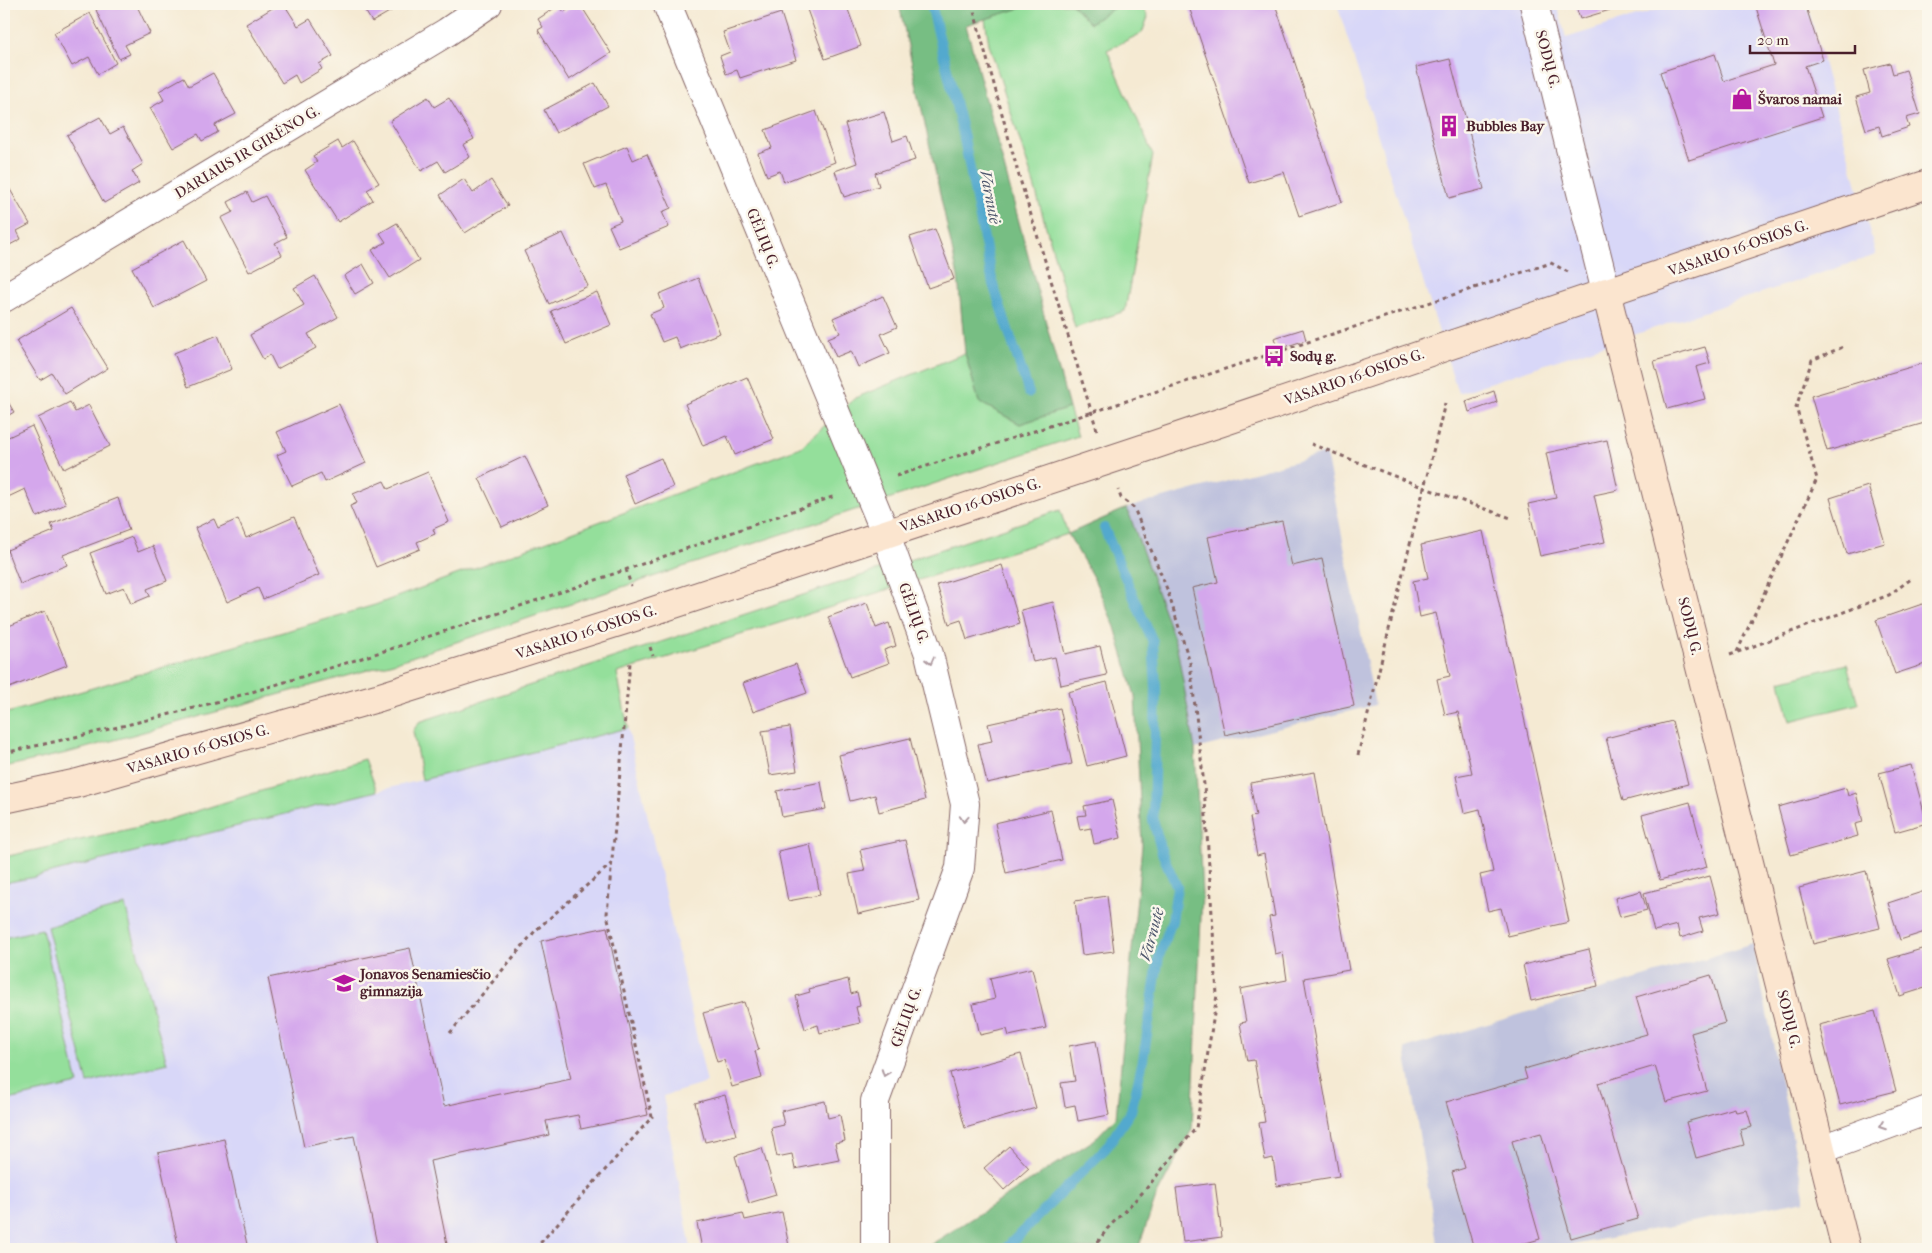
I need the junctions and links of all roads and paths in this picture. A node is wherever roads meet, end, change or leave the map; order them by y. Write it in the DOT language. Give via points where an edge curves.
graph roads {
  1 [pos="488,4"];
  2 [pos="667,4"];
  3 [pos="972,4"];
  4 [pos="1534,4"];
  5 [pos="1928,184"];
  6 [pos="1606,292"];
  7 [pos="4,298"];
  8 [pos="1843,347"];
  9 [pos="1445,403"];
  10 [pos="1091,412"];
  11 [pos="1311,444"];
  12 [pos="1106,461"];
  13 [pos="866,486"];
  14 [pos="1425,488"];
  15 [pos="1511,518"];
  16 [pos="885,532"];
  17 [pos="1911,579"];
  18 [pos="1737,652"];
  19 [pos="630,663"];
  20 [pos="1700,666"];
  21 [pos="4,753"];
  22 [pos="1358,755"];
  23 [pos="4,800"];
  24 [pos="612,863"];
  25 [pos="450,1033"];
  26 [pos="1928,1110"];
  27 [pos="1822,1149"];
  28 [pos="535,1249"];
  29 [pos="875,1249"];
  30 [pos="1093,1249"];
  31 [pos="1846,1249"];
  1 -- 7 [label="street, DARIAUS IR GIRĖNO G." via="447,32"];
  2 -- 13 [label="street, GĖLIŲ G."];
  3 -- 10 [label="path" via="1022,186"];
  4 -- 6 [label="street, SODŲ G."];
  5 -- 6 [label="main road, VASARIO 16-OSIOS G."];
  6 -- 10 [label="path" via="1551,263"];
  6 -- 12 [label="main road, VASARIO 16-OSIOS G."];
  6 -- 20 [label="main road, SODŲ G."];
  8 -- 18 [label="path" via="1812,360 1802,388 1796,407 1817,479"];
  9 -- 14 [label="path"];
  10 -- 12 [label="path"];
  10 -- 13 [label="path"];
  11 -- 14 [label="path"];
  12 -- 16 [label="main road, VASARIO 16-OSIOS G."];
  12 -- 30 [label="path" via="1121,498 1134,508 1167,589 1190,663 1204,785 1218,994 1196,1128"];
  13 -- 16 [label="street, GĖLIŲ G."];
  13 -- 21 [label="path" via="525,604 286,682 89,735"];
  14 -- 15 [label="path"];
  14 -- 22 [label="path"];
  16 -- 23 [label="main road, VASARIO 16-OSIOS G." via="377,698 78,783"];
  16 -- 29 [label="street, GĖLIŲ G., one-way" via="929,654 965,804 960,868 875,1101"];
  17 -- 18 [label="path" via="1888,595"];
  18 -- 20 [label="path"];
  19 -- 24 [label="path"];
  20 -- 27 [label="main road, SODŲ G."];
  24 -- 25 [label="path" via="535,931"];
  24 -- 28 [label="path" via="607,914 652,1116"];
  26 -- 27 [label="street, one-way"];
  27 -- 31 [label="main road, SODŲ G."];
}
